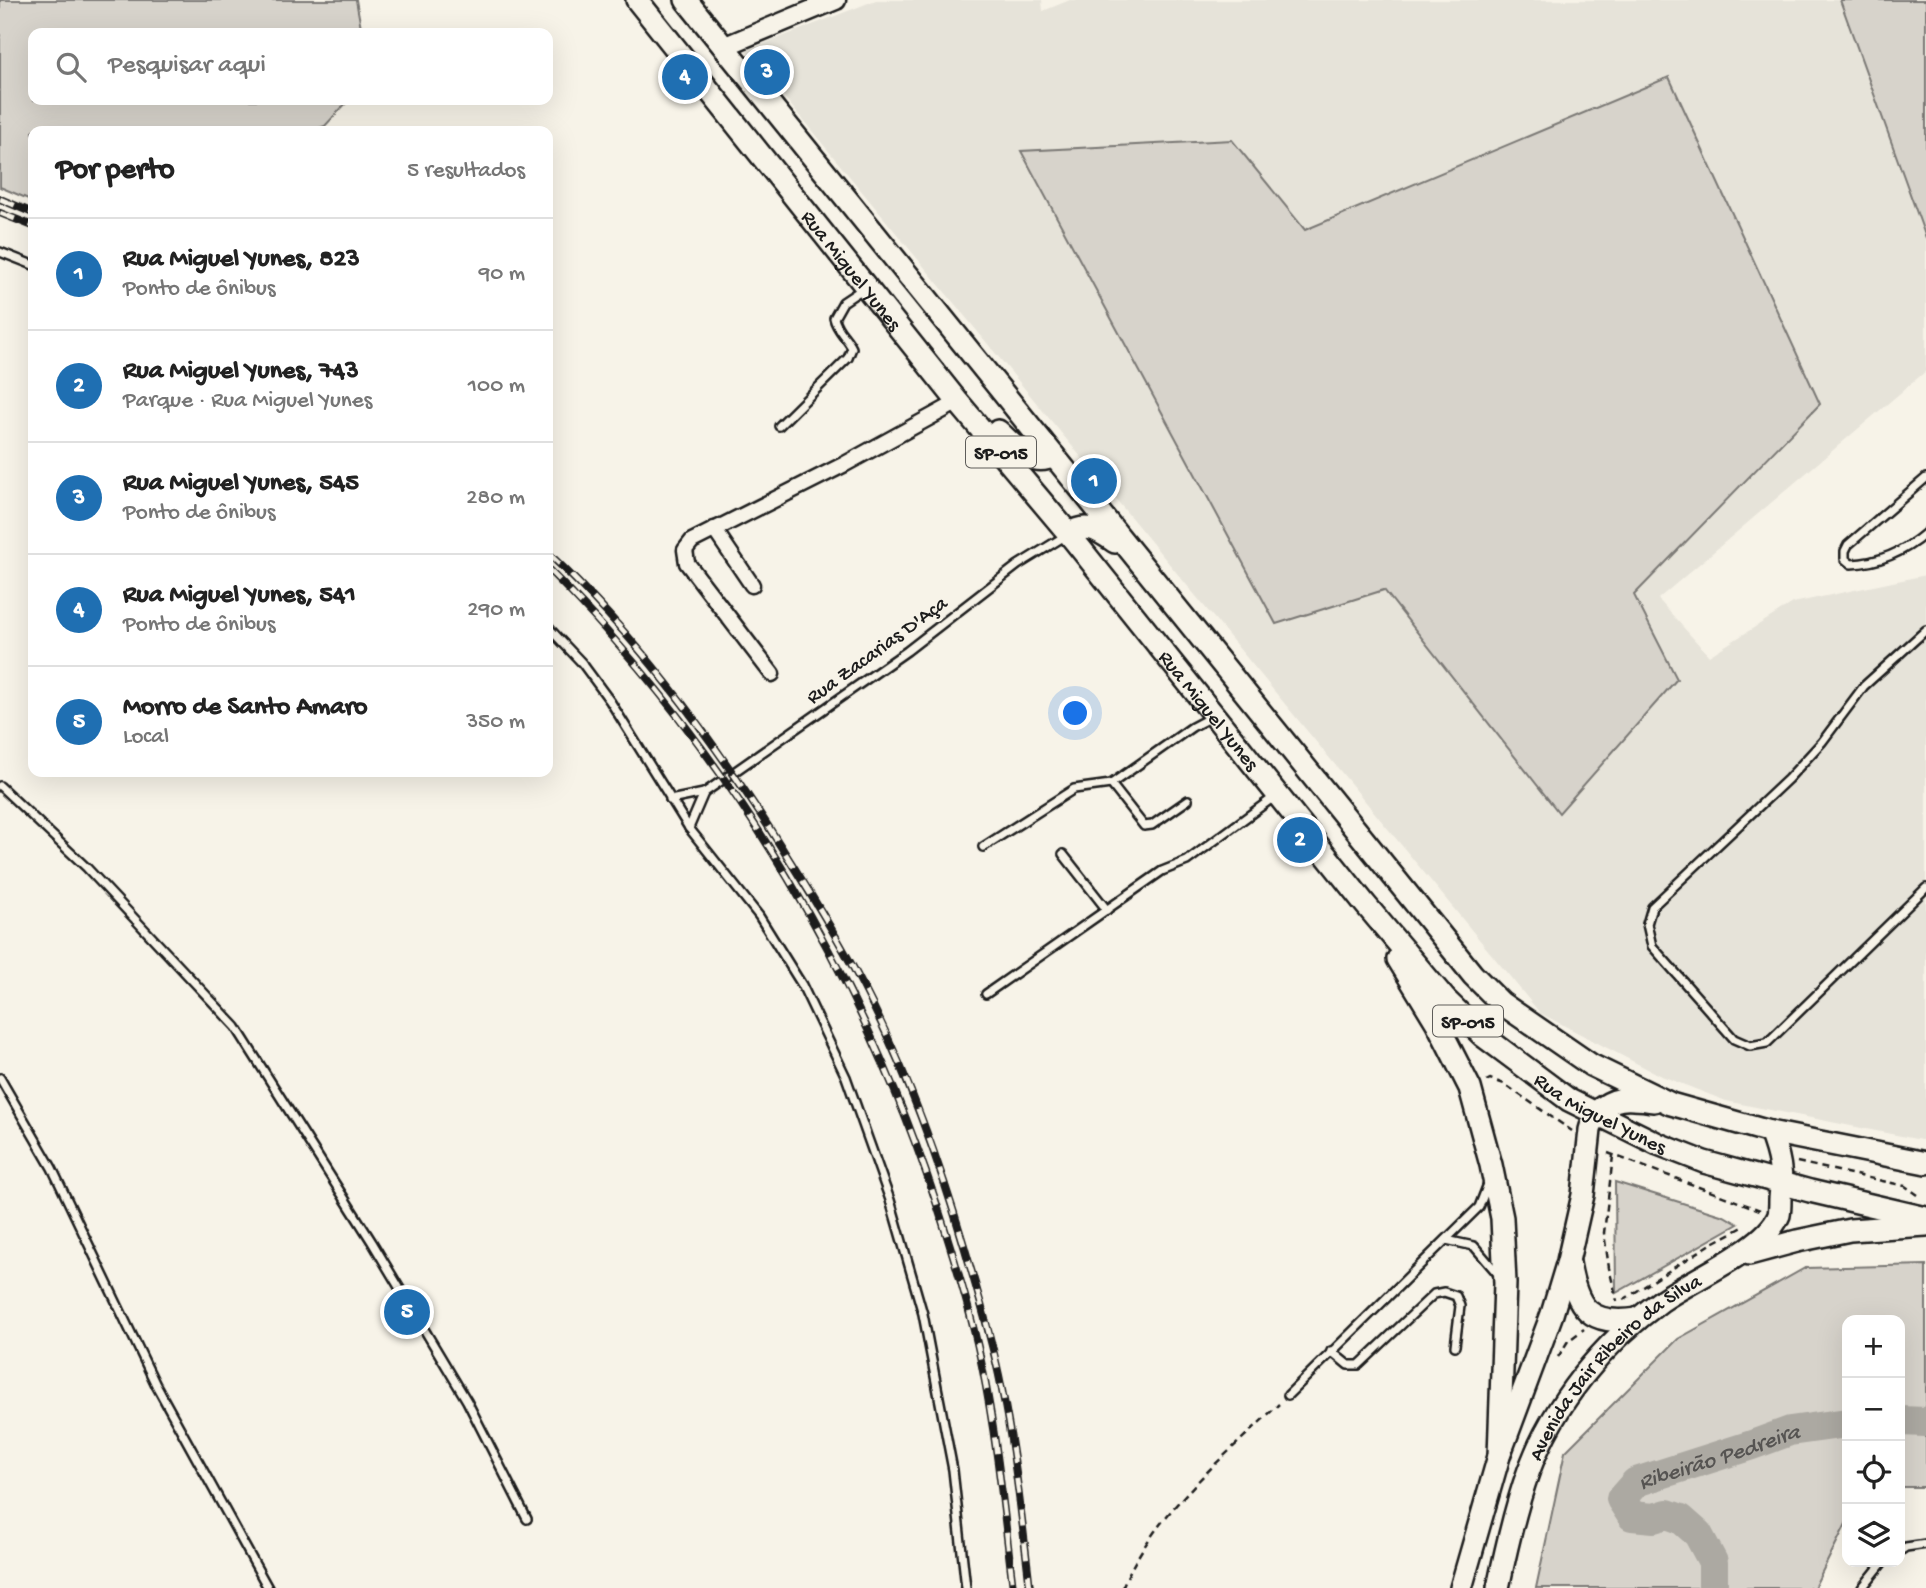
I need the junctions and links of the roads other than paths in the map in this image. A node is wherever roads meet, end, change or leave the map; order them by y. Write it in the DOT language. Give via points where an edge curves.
graph roads {
  1 [pos="638,0"];
  2 [pos="686,0"];
  3 [pos="836,0"];
  4 [pos="723,47"];
  5 [pos="0,252"];
  6 [pos="28,263"];
  7 [pos="867,286"];
  8 [pos="958,402"];
  9 [pos="779,426"];
  10 [pos="979,426"];
  11 [pos="1054,456"];
  12 [pos="1926,478"];
  13 [pos="714,529"];
  14 [pos="1926,533"];
  15 [pos="1069,534"];
  16 [pos="1132,553"];
  17 [pos="752,585"];
  18 [pos="1926,630"];
  19 [pos="553,633"];
  20 [pos="772,674"];
  21 [pos="1214,715"];
  22 [pos="1111,784"];
  23 [pos="0,786"];
  24 [pos="704,793"];
  25 [pos="1277,794"];
  26 [pos="670,800"];
  27 [pos="1188,800"];
  28 [pos="689,828"];
  29 [pos="983,847"];
  30 [pos="1063,854"];
  31 [pos="1926,888"];
  32 [pos="1365,904"];
  33 [pos="1108,910"];
  34 [pos="986,994"];
  35 [pos="0,1077"];
  36 [pos="1671,1104"];
  37 [pos="1595,1113"];
  38 [pos="1770,1132"];
  39 [pos="1926,1163"];
  40 [pos="1491,1165"];
  41 [pos="1782,1183"];
  42 [pos="1926,1218"];
  43 [pos="1926,1225"];
  44 [pos="1446,1240"];
  45 [pos="1568,1261"];
  46 [pos="1727,1261"];
  47 [pos="1505,1283"];
  48 [pos="1638,1319"];
  49 [pos="1455,1346"];
  50 [pos="1331,1351"];
  51 [pos="1284,1398"];
  52 [pos="1499,1456"];
  53 [pos="527,1519"];
  54 [pos="1926,1544"];
  55 [pos="1905,1548"];
  56 [pos="1879,1567"];
  57 [pos="268,1588"];
  58 [pos="966,1588"];
  59 [pos="1461,1588"];
  60 [pos="1498,1588"];
  61 [pos="1862,1588"];
  1 -- 7 [label="main road, Rua Miguel Yunes / SP-015"];
  2 -- 4 [label="main road, Rua Miguel Yunes / SP-015"];
  3 -- 4 [label="street"];
  4 -- 11 [label="main road, Rua Miguel Yunes / SP-015"];
  5 -- 6 [label="lane"];
  7 -- 8 [label="main road, Rua Miguel Yunes / SP-015"];
  7 -- 9 [label="lane" via="843,302 834,318 836,329 852,348 848,358"];
  8 -- 10 [label="main road, Rua Miguel Yunes / SP-015"];
  8 -- 13 [label="street"];
  10 -- 11 [label="main road" via="995,429 1031,459"];
  10 -- 15 [label="main road, Rua Miguel Yunes / SP-015"];
  11 -- 16 [label="main road, Rua Miguel Yunes / SP-015"];
  12 -- 14 [label="lane" via="1848,545 1845,559 1860,564 1886,558"];
  13 -- 17 [label="street"];
  13 -- 20 [label="street" via="692,541 685,551 687,563"];
  15 -- 16 [label="main road" via="1077,528 1096,529"];
  15 -- 21 [label="main road, Rua Miguel Yunes / SP-015"];
  15 -- 24 [label="lane, Rua Zacarias D'Aça" via="1018,565 907,651"];
  16 -- 36 [label="main road, Rua Miguel Yunes / SP-015" via="1473,975 1501,1003 1591,1065"];
  18 -- 31 [label="lane" via="1864,687 1788,779 1652,907 1647,924 1652,946 1734,1039 1750,1046 1767,1043"];
  19 -- 26 [label="lane" via="610,701"];
  21 -- 22 [label="lane"];
  21 -- 25 [label="main road, Rua Miguel Yunes / SP-015"];
  22 -- 27 [label="lane" via="1144,826"];
  22 -- 29 [label="lane" via="1074,789"];
  23 -- 53 [label="lane" via="87,868 236,1027 460,1390"];
  24 -- 26 [label="lane"];
  24 -- 28 [label="lane"];
  25 -- 32 [label="main road, Rua Miguel Yunes / SP-015"];
  25 -- 33 [label="lane"];
  26 -- 28 [label="lane"];
  28 -- 58 [label="lane" via="759,916 794,974 850,1089 890,1200 923,1314 953,1470"];
  30 -- 33 [label="lane"];
  32 -- 37 [label="main road, Rua Miguel Yunes / SP-015" via="1445,999 1482,1035 1569,1100"];
  32 -- 40 [label="main road" via="1463,1073"];
  33 -- 34 [label="lane"];
  35 -- 57 [label="lane" via="52,1168 156,1385"];
  36 -- 37 [label="main road" via="1619,1099"];
  36 -- 38 [label="main road, Rua Miguel Yunes / SP-015"];
  37 -- 41 [label="main road, Rua Miguel Yunes / SP-015" via="1693,1158"];
  37 -- 45 [label="main road, Avenida Jair Ribeiro da Silva"];
  38 -- 39 [label="main road, Rua Miguel Yunes / SP-015"];
  38 -- 41 [label="main road, Avenida Jair Ribeiro da Silva"];
  40 -- 44 [label="lane" via="1479,1207"];
  40 -- 47 [label="main road" via="1502,1218"];
  41 -- 42 [label="main road, Rua Miguel Yunes / SP-015"];
  41 -- 46 [label="main road, Avenida Jair Ribeiro da Silva" via="1779,1214 1763,1237"];
  43 -- 46 [label="main road" via="1850,1230"];
  44 -- 47 [label="lane" via="1474,1246"];
  44 -- 50 [label="lane"];
  45 -- 48 [label="main road" via="1573,1289 1591,1313 1607,1321"];
  45 -- 52 [label="main road, Avenida Jair Ribeiro da Silva"];
  46 -- 48 [label="main road, Avenida Jair Ribeiro da Silva"];
  47 -- 52 [label="main road"];
  48 -- 60 [label="main road, Avenida Jair Ribeiro da Silva" via="1588,1367 1553,1418 1529,1470"];
  49 -- 50 [label="lane" via="1460,1306 1456,1296 1444,1292 1434,1294 1359,1365 1348,1365"];
  50 -- 51 [label="lane"];
  52 -- 59 [label="main road, Avenida Jair Ribeiro da Silva"];
  54 -- 55 [label="lane"];
  56 -- 61 [label="lane"];
}
